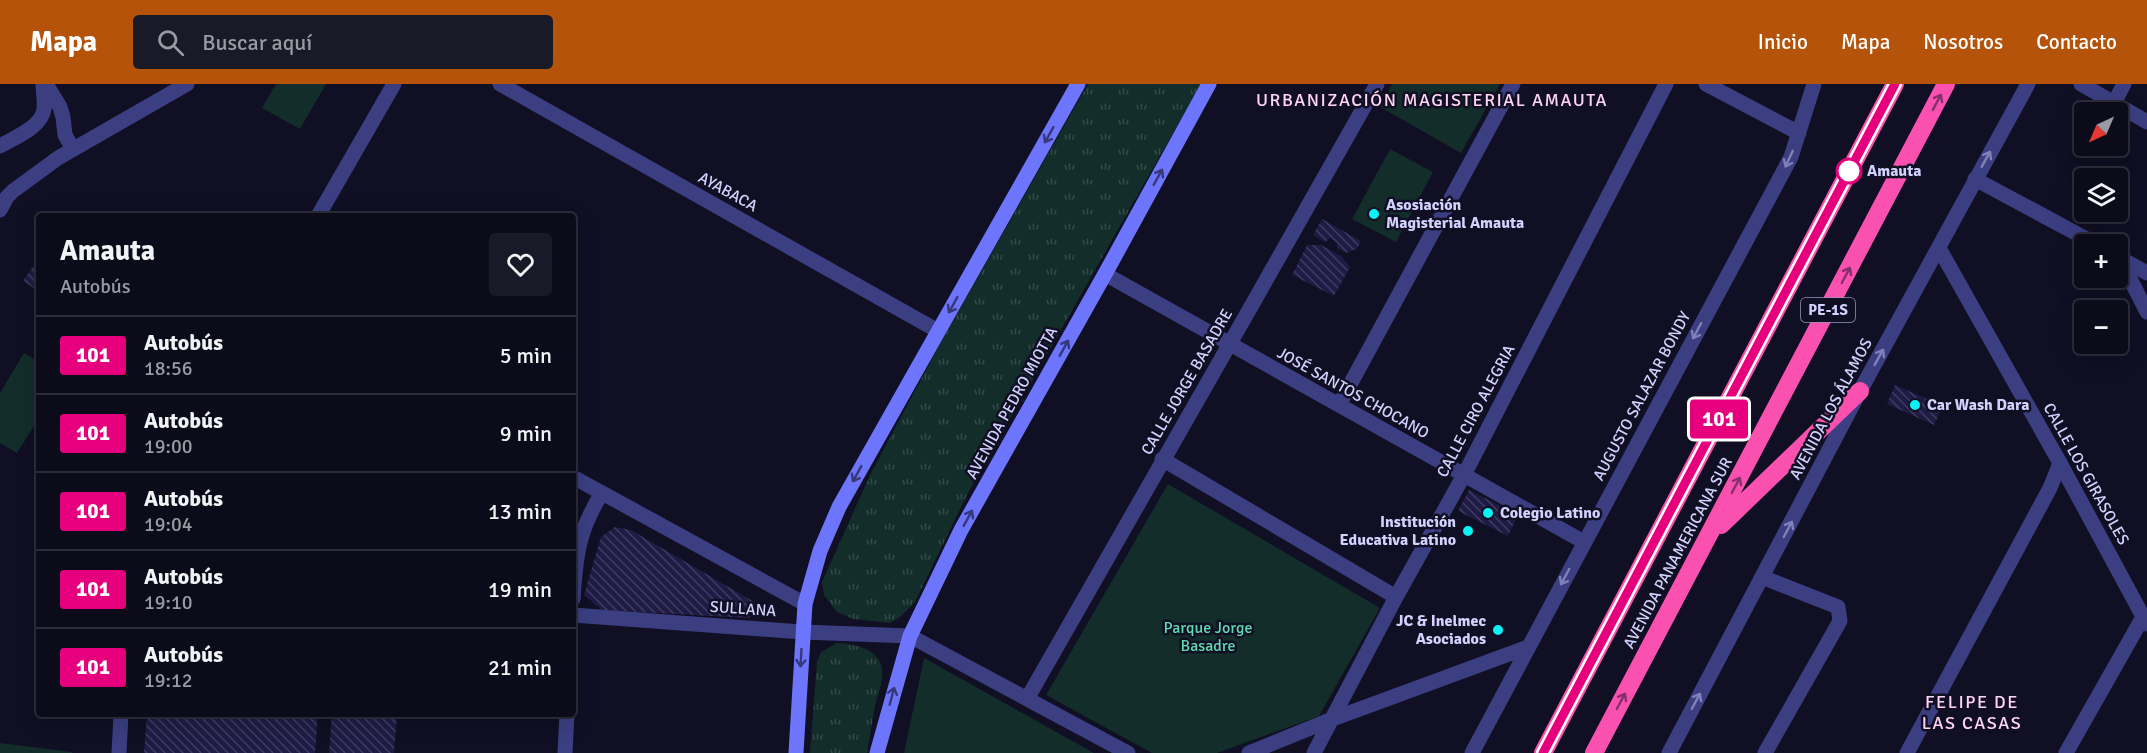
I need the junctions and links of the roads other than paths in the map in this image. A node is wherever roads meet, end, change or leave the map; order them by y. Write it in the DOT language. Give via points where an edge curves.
graph roads {
  1 [pos="44,84"];
  2 [pos="188,84"];
  3 [pos="394,84"];
  4 [pos="500,84"];
  5 [pos="1078,84"];
  6 [pos="1209,84"];
  7 [pos="1377,84"];
  8 [pos="1514,84"];
  9 [pos="1666,84"];
  10 [pos="1706,84"];
  11 [pos="1814,84"];
  12 [pos="1895,84"];
  13 [pos="1947,84"];
  14 [pos="2028,84"];
  15 [pos="2081,84"];
  16 [pos="2124,84"];
  17 [pos="2112,102"];
  18 [pos="2115,102"];
  19 [pos="2128,111"];
  20 [pos="2147,122"];
  21 [pos="1799,133"];
  22 [pos="0,146"];
  23 [pos="73,149"];
  24 [pos="1975,179"];
  25 [pos="0,210"];
  26 [pos="320,213"];
  27 [pos="2077,234"];
  28 [pos="1939,248"];
  29 [pos="2128,262"];
  30 [pos="2147,273"];
  31 [pos="1105,274"];
  32 [pos="2128,275"];
  33 [pos="2147,312"];
  34 [pos="938,331"];
  35 [pos="1230,345"];
  36 [pos="1860,391"];
  37 [pos="1339,405"];
  38 [pos="1162,459"];
  39 [pos="2060,464"];
  40 [pos="1464,475"];
  41 [pos="576,479"];
  42 [pos="602,493"];
  43 [pos="1709,537"];
  44 [pos="1584,542"];
  45 [pos="576,573"];
  46 [pos="1762,577"];
  47 [pos="1396,597"];
  48 [pos="805,603"];
  49 [pos="576,615"];
  50 [pos="2145,620"];
  51 [pos="802,632"];
  52 [pos="910,636"];
  53 [pos="1528,647"];
  54 [pos="1027,699"];
  55 [pos="121,717"];
  56 [pos="567,717"];
  57 [pos="1330,720"];
  58 [pos="119,753"];
  59 [pos="565,753"];
  60 [pos="796,753"];
  61 [pos="877,753"];
  62 [pos="1128,753"];
  63 [pos="1249,753"];
  64 [pos="1314,753"];
  65 [pos="1472,753"];
  66 [pos="1543,753"];
  67 [pos="1594,753"];
  68 [pos="1669,753"];
  69 [pos="1765,753"];
  70 [pos="1907,753"];
  71 [pos="2066,753"];
  1 -- 22 [label="street" via="43,116"];
  1 -- 23 [label="street" via="60,106 65,135"];
  2 -- 23 [label="street"];
  3 -- 26 [label="street"];
  4 -- 34 [label="street, AYABACA"];
  5 -- 34 [label="main road, one-way"];
  31 -- 6 [label="main road, AVENIDA PEDRO MIOTTA, one-way"];
  7 -- 35 [label="street, CALLE JORGE BASADRE"];
  8 -- 37 [label="street"];
  9 -- 40 [label="street, CALLE CIRO ALEGRIA"];
  10 -- 21 [label="street"];
  11 -- 21 [label="street, AUGUSTO SALAZAR BONDY"];
  12 -- 66 [label="highway, AVENIDA PANAMERICANA SUR / PE-1S"];
  43 -- 13 [label="highway, AVENIDA PANAMERICANA SUR / PE-1S, one-way"];
  24 -- 14 [label="street, AVENIDA LOS ÁLAMOS, one-way"];
  15 -- 17 [label="street"];
  16 -- 18 [label="street"];
  19 -- 20 [label="street"];
  21 -- 44 [label="street, AUGUSTO SALAZAR BONDY, one-way" via="1791,157"];
  23 -- 25 [label="street" via="13,191"];
  24 -- 27 [label="street"];
  24 -- 28 [label="street, AVENIDA LOS ÁLAMOS"];
  36 -- 28 [label="street, AVENIDA LOS ÁLAMOS, one-way"];
  28 -- 39 [label="street, CALLE LOS GIRASOLES"];
  29 -- 30 [label="street"];
  31 -- 35 [label="street, JOSÉ SANTOS CHOCANO"];
  52 -- 31 [label="main road, AVENIDA PEDRO MIOTTA, one-way" via="961,530"];
  32 -- 33 [label="street"];
  34 -- 48 [label="main road, one-way" via="839,507 820,551"];
  35 -- 37 [label="street, JOSÉ SANTOS CHOCANO"];
  35 -- 38 [label="street, CALLE JORGE BASADRE"];
  36 -- 43 [label="highway"];
  46 -- 36 [label="street, AVENIDA LOS ÁLAMOS, one-way"];
  37 -- 40 [label="street, JOSÉ SANTOS CHOCANO"];
  38 -- 47 [label="street"];
  38 -- 54 [label="street, CALLE JORGE BASADRE"];
  39 -- 50 [label="street, CALLE LOS GIRASOLES"];
  39 -- 70 [label="street"];
  40 -- 44 [label="street, JOSÉ SANTOS CHOCANO"];
  40 -- 47 [label="street, CALLE CIRO ALEGRIA"];
  41 -- 42 [label="street, SULLANA"];
  42 -- 45 [label="street" via="588,514 580,538"];
  42 -- 48 [label="street, SULLANA"];
  67 -- 43 [label="highway, AVENIDA PANAMERICANA SUR / PE-1S, one-way"];
  44 -- 53 [label="street, AUGUSTO SALAZAR BONDY, one-way"];
  68 -- 46 [label="street, AVENIDA LOS ÁLAMOS, one-way"];
  46 -- 69 [label="street" via="1838,607 1840,615"];
  47 -- 57 [label="street, CALLE CIRO ALEGRIA"];
  48 -- 51 [label="main road"];
  49 -- 51 [label="street, SULLANA"];
  50 -- 71 [label="street"];
  51 -- 52 [label="street, SULLANA"];
  51 -- 60 [label="main road, one-way"];
  52 -- 54 [label="street"];
  61 -- 52 [label="main road, AVENIDA PEDRO MIOTTA, one-way"];
  53 -- 57 [label="street"];
  53 -- 65 [label="street, AUGUSTO SALAZAR BONDY"];
  54 -- 62 [label="street"];
  55 -- 58 [label="street"];
  56 -- 59 [label="street"];
  57 -- 63 [label="street"];
  57 -- 64 [label="street, CALLE CIRO ALEGRIA"];
}
